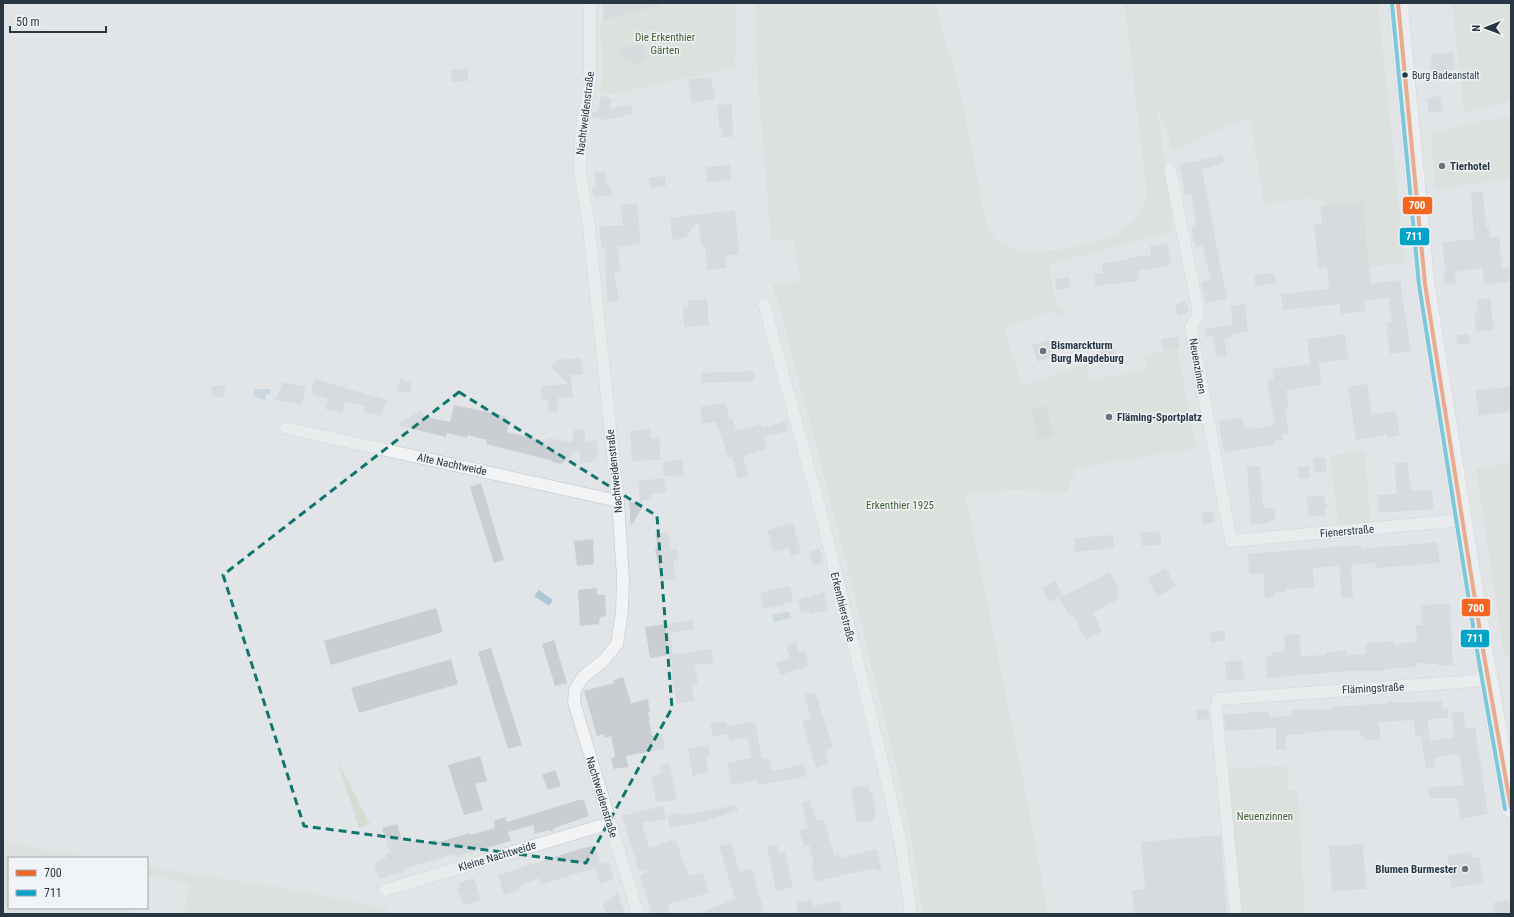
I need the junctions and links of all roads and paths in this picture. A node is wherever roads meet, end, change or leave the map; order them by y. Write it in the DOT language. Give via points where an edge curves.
graph roads {
  1 [pos="590,3"];
  2 [pos="1398,3"];
  3 [pos="1170,169"];
  4 [pos="764,304"];
  5 [pos="286,428"];
  6 [pos="618,501"];
  7 [pos="1463,520"];
  8 [pos="1231,541"];
  9 [pos="1487,679"];
  10 [pos="1511,808"];
  11 [pos="610,822"];
  12 [pos="385,890"];
  13 [pos="638,914"];
  14 [pos="911,914"];
  15 [pos="1236,914"];
  1 -- 6 [label="street, Nachtweidenstraße" via="590,83 581,134 580,171 588,219"];
  2 -- 7 [label="main road" via="1425,284"];
  3 -- 8 [label="street, Neuenzinnen" via="1198,309 1191,327"];
  4 -- 14 [label="street, Erkenthierstraße" via="821,513 885,773 901,845"];
  5 -- 6 [label="street, Alte Nachtweide"];
  6 -- 11 [label="street, Nachtweidenstraße" via="623,578 619,634 612,651 582,678 574,696 575,710"];
  7 -- 8 [label="street, Fienerstraße"];
  7 -- 9 [label="main road"];
  9 -- 10 [label="main road"];
  9 -- 15 [label="street, Flämingstraße" via="1218,699 1216,702"];
  11 -- 12 [label="street, Kleine Nachtweide"];
  11 -- 13 [label="street, Nachtweidenstraße"];
}
